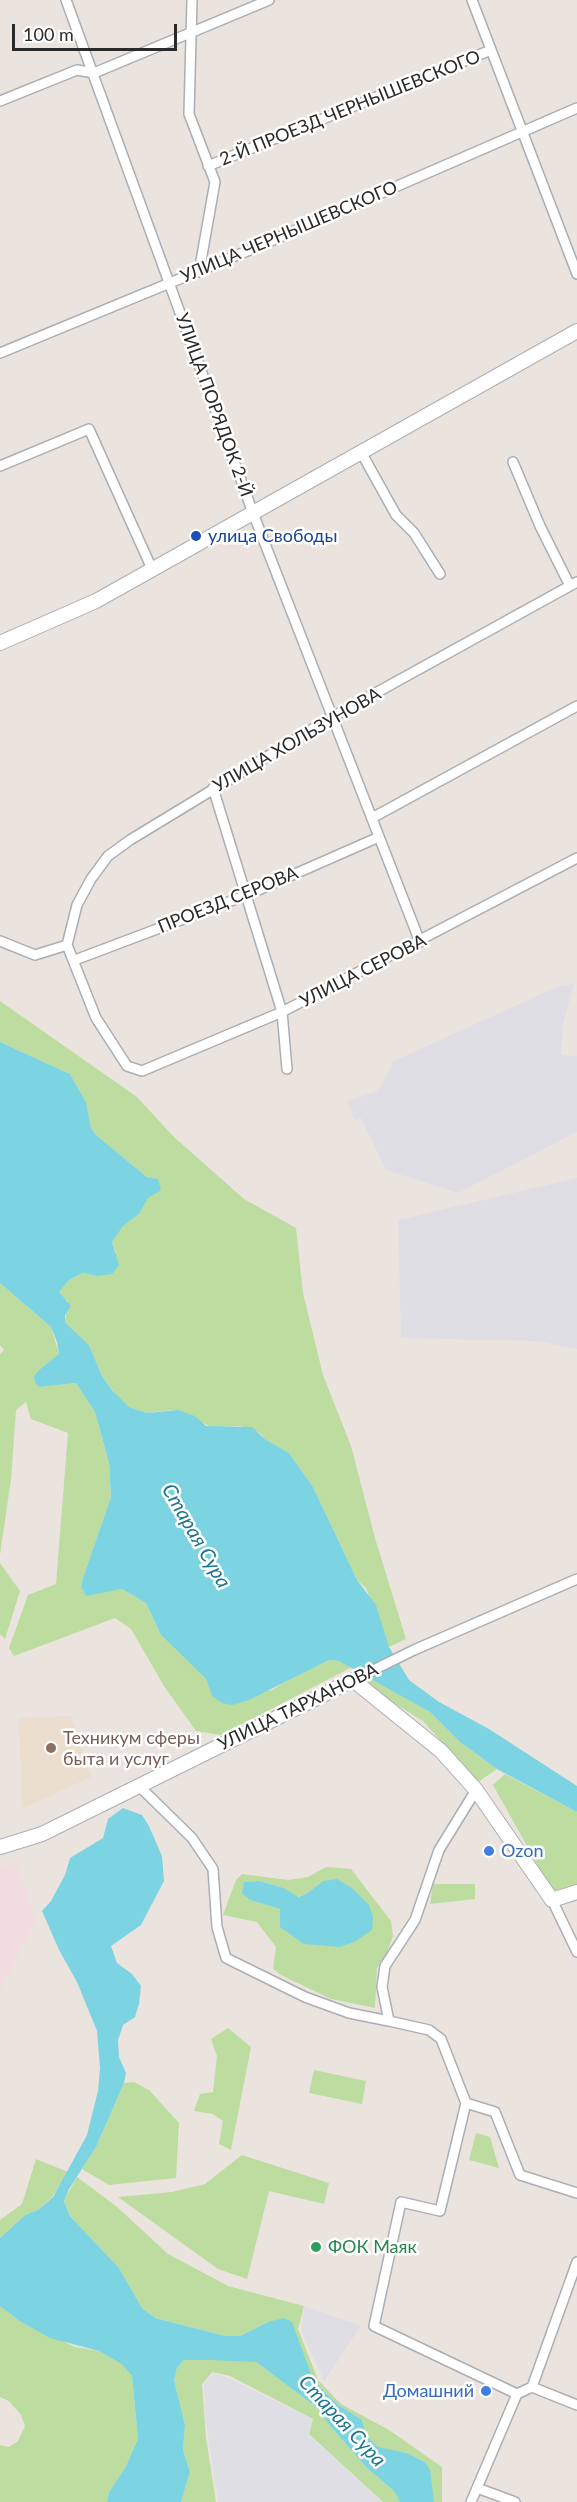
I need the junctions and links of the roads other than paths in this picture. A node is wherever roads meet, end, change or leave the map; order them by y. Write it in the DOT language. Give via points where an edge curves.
graph roads {
  1 [pos="66,0"];
  2 [pos="192,0"];
  3 [pos="269,0"];
  4 [pos="472,0"];
  5 [pos="192,32"];
  6 [pos="491,50"];
  7 [pos="94,74"];
  8 [pos="0,100"];
  9 [pos="577,108"];
  10 [pos="522,131"];
  11 [pos="208,166"];
  12 [pos="199,272"];
  13 [pos="577,274"];
  14 [pos="170,284"];
  15 [pos="577,331"];
  16 [pos="0,353"];
  17 [pos="361,452"];
  18 [pos="513,462"];
  19 [pos="0,466"];
  20 [pos="253,513"];
  21 [pos="152,569"];
  22 [pos="440,574"];
  23 [pos="575,586"];
  24 [pos="0,643"];
  25 [pos="577,706"];
  26 [pos="334,716"];
  27 [pos="213,788"];
  28 [pos="372,818"];
  29 [pos="379,837"];
  30 [pos="577,858"];
  31 [pos="247,895"];
  32 [pos="0,941"];
  33 [pos="420,942"];
  34 [pos="68,945"];
  35 [pos="75,960"];
  36 [pos="282,1012"];
  37 [pos="287,1069"];
  38 [pos="577,1579"];
  39 [pos="353,1680"];
  40 [pos="139,1786"];
  41 [pos="476,1790"];
  42 [pos="0,1847"];
  43 [pos="577,1892"];
  44 [pos="552,1900"];
  45 [pos="577,1952"];
  46 [pos="388,2021"];
  47 [pos="466,2103"];
  48 [pos="577,2193"];
  49 [pos="577,2262"];
  50 [pos="532,2387"];
  51 [pos="518,2394"];
  52 [pos="577,2405"];
  53 [pos="477,2488"];
  54 [pos="471,2502"];
  55 [pos="515,2502"];
  1 -- 7 [label="street, УЛИЦА ПОРЯДОК 2-Й"];
  2 -- 5 [label="street"];
  3 -- 5 [label="street"];
  4 -- 6 [label="street"];
  5 -- 7 [label="street"];
  5 -- 11 [label="street" via="189,114"];
  6 -- 10 [label="street"];
  6 -- 11 [label="street, 2-Й ПРОЕЗД ЧЕРНЫШЕВСКОГО"];
  7 -- 8 [label="street" via="78,70"];
  7 -- 14 [label="street, УЛИЦА ПОРЯДОК 2-Й"];
  9 -- 10 [label="street, УЛИЦА ЧЕРНЫШЕВСКОГО"];
  10 -- 12 [label="street, УЛИЦА ЧЕРНЫШЕВСКОГО"];
  10 -- 13 [label="street"];
  11 -- 12 [label="street" via="214,183"];
  12 -- 14 [label="street, УЛИЦА ЧЕРНЫШЕВСКОГО"];
  14 -- 16 [label="street, УЛИЦА ЧЕРНЫШЕВСКОГО"];
  14 -- 20 [label="street, УЛИЦА ПОРЯДОК 2-Й"];
  15 -- 17 [label="street"];
  17 -- 20 [label="street"];
  17 -- 22 [label="street" via="396,516 414,533"];
  18 -- 23 [label="street" via="540,526"];
  19 -- 21 [label="street" via="89,429"];
  20 -- 21 [label="street"];
  20 -- 26 [label="street, УЛИЦА ПОРЯДОК 2-Й"];
  21 -- 24 [label="street" via="96,601"];
  23 -- 26 [label="street, УЛИЦА ХОЛЬЗУНОВА"];
  25 -- 28 [label="street"];
  26 -- 27 [label="street, УЛИЦА ХОЛЬЗУНОВА"];
  26 -- 28 [label="street, УЛИЦА ПОРЯДОК 2-Й"];
  27 -- 31 [label="street"];
  27 -- 34 [label="street, УЛИЦА ХОЛЬЗУНОВА" via="108,856 77,905"];
  28 -- 29 [label="street, УЛИЦА ПОРЯДОК 2-Й"];
  29 -- 31 [label="street, ПРОЕЗД СЕРОВА"];
  29 -- 33 [label="street, УЛИЦА ПОРЯДОК 2-Й"];
  30 -- 33 [label="street, УЛИЦА СЕРОВА"];
  31 -- 35 [label="street, ПРОЕЗД СЕРОВА"];
  31 -- 36 [label="street"];
  32 -- 34 [label="street" via="35,956"];
  33 -- 36 [label="street, УЛИЦА СЕРОВА"];
  34 -- 35 [label="street"];
  35 -- 36 [label="street, УЛИЦА СЕРОВА" via="96,1018 127,1066 142,1071"];
  36 -- 37 [label="street"];
  38 -- 39 [label="street, УЛИЦА ТАРХАНОВА"];
  39 -- 40 [label="street, УЛИЦА ТАРХАНОВА"];
  39 -- 41 [label="street" via="441,1751"];
  40 -- 42 [label="street, УЛИЦА ТАРХАНОВА" via="42,1834"];
  40 -- 46 [label="street" via="192,1838 213,1869 217,1927 226,1958 305,1997 349,2013"];
  41 -- 44 [label="street"];
  41 -- 46 [label="street" via="439,1850 415,1920 385,1966 382,1988"];
  43 -- 44 [label="street"];
  44 -- 45 [label="street"];
  46 -- 47 [label="street" via="429,2030 441,2039"];
  47 -- 48 [label="street" via="495,2112 520,2175"];
  47 -- 51 [label="street" via="440,2211 401,2202 374,2326"];
  49 -- 50 [label="street"];
  50 -- 51 [label="street"];
  50 -- 52 [label="street"];
  51 -- 53 [label="street"];
  53 -- 54 [label="street"];
  53 -- 55 [label="street"];
}
